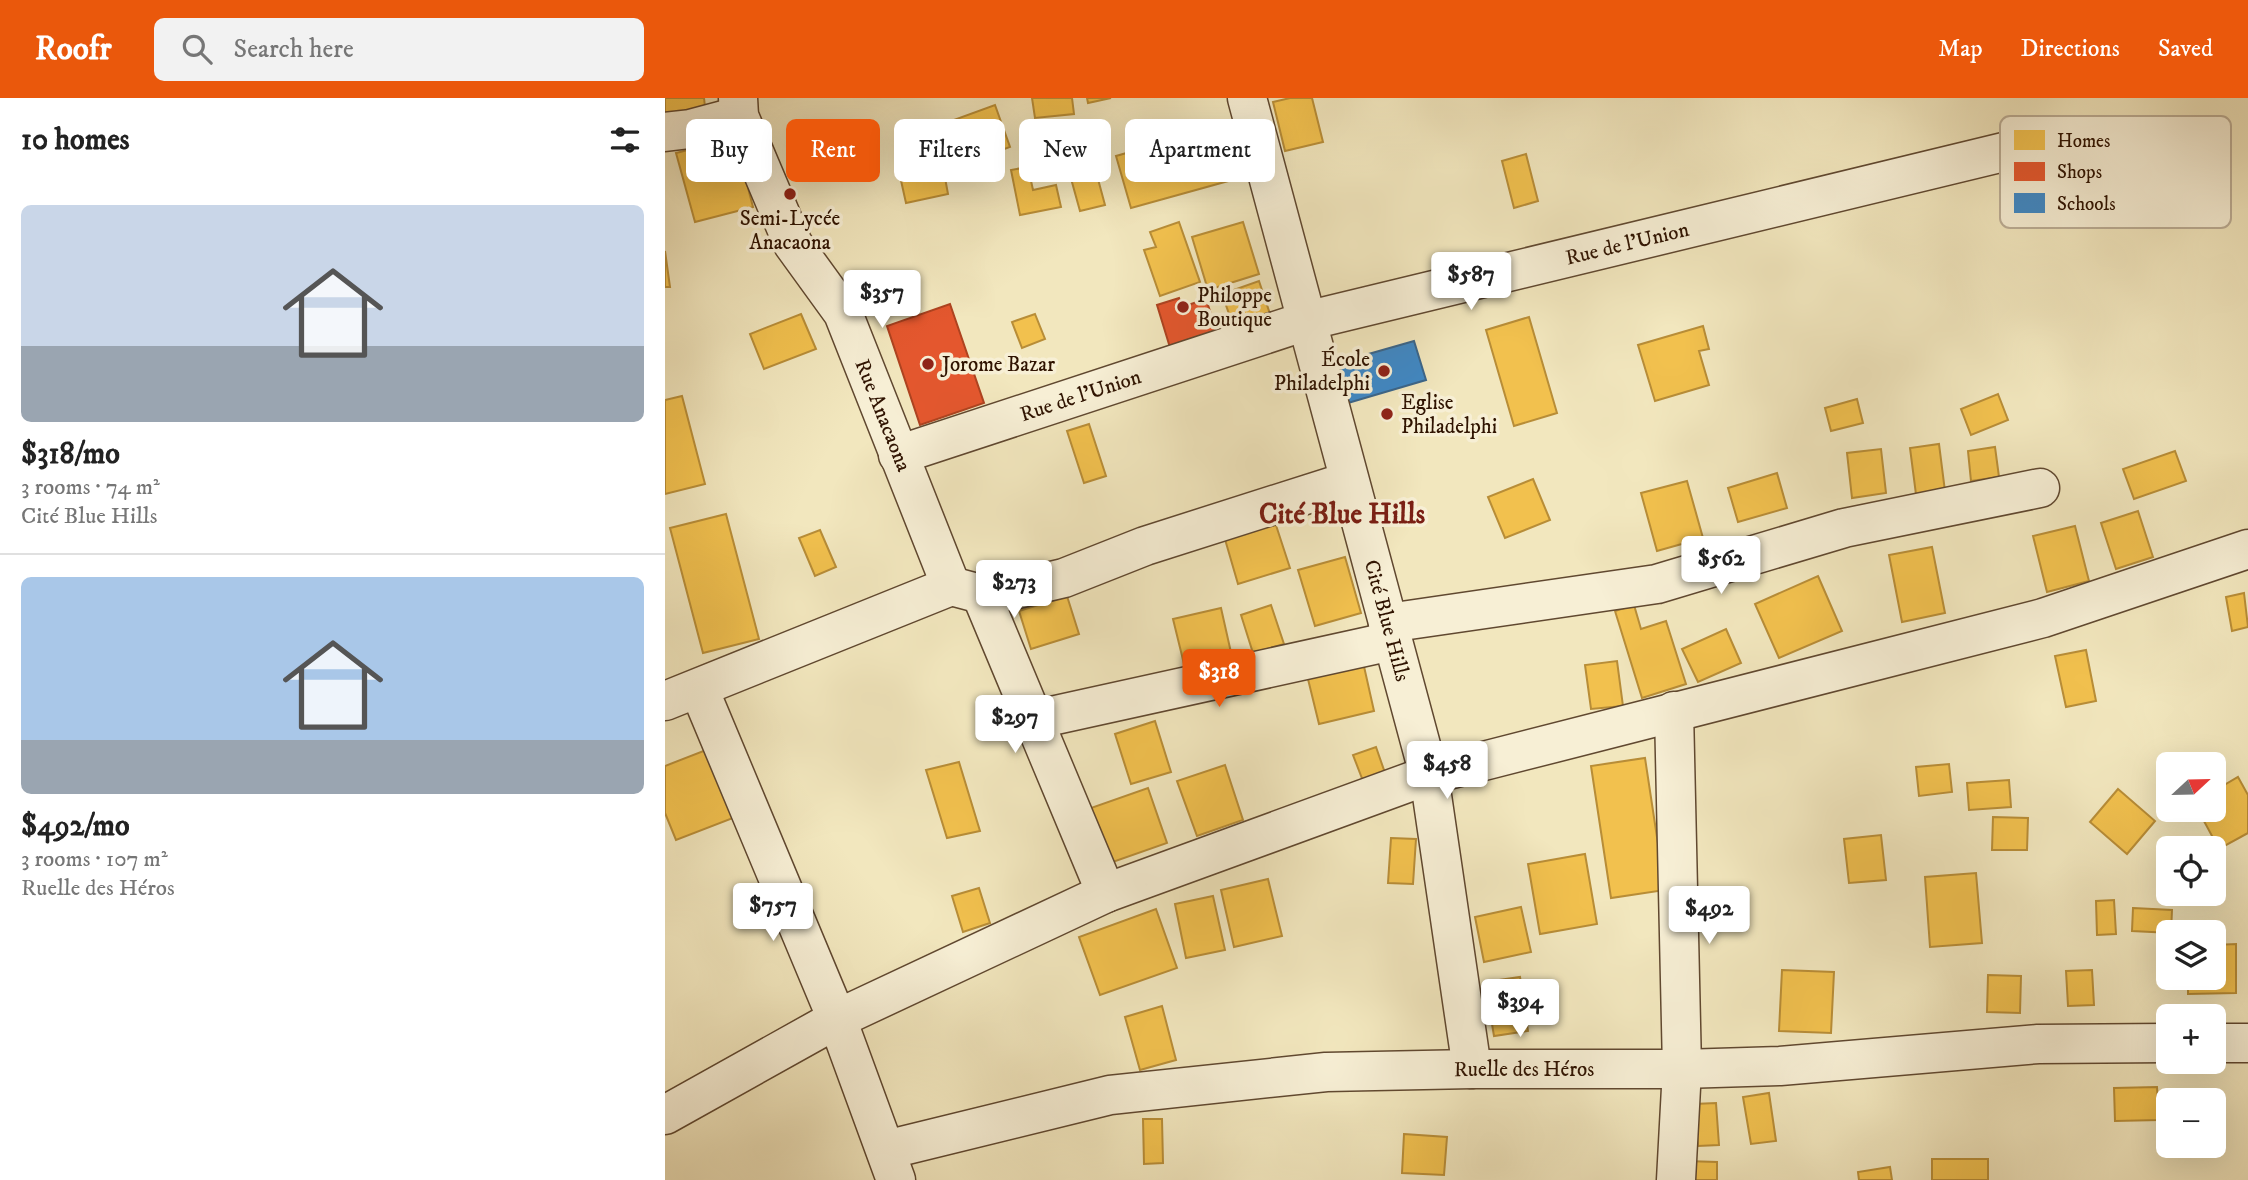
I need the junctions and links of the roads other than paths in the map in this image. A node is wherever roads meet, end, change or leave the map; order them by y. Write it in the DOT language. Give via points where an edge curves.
graph roads {
  1 [pos="1247,98"];
  2 [pos="738,107"];
  3 [pos="665,132"];
  4 [pos="2000,153"];
  5 [pos="1306,321"];
  6 [pos="898,455"];
  7 [pos="1349,481"];
  8 [pos="2040,488"];
  9 [pos="2248,549"];
  10 [pos="966,590"];
  11 [pos="1390,632"];
  12 [pos="682,695"];
  13 [pos="1674,712"];
  14 [pos="1033,720"];
  15 [pos="1429,775"];
  16 [pos="1105,892"];
  17 [pos="837,1019"];
  18 [pos="2156,1043"];
  19 [pos="2226,1043"];
  20 [pos="2248,1043"];
  21 [pos="1472,1069"];
  22 [pos="1682,1069"];
  23 [pos="665,1115"];
  24 [pos="891,1165"];
  25 [pos="1676,1180"];
  1 -- 5 [label="street, Cité Blue Hills"];
  2 -- 3 [label="street" via="690,129"];
  2 -- 6 [label="street, Rue Anacaona" via="793,244 843,313"];
  4 -- 5 [label="street, Rue de l'Union"];
  5 -- 6 [label="street, Rue de l'Union"];
  5 -- 7 [label="street, Cité Blue Hills"];
  6 -- 10 [label="street, Rue Anacaona"];
  7 -- 10 [label="street" via="1145,546 1065,578 1009,591"];
  7 -- 11 [label="street, Cité Blue Hills"];
  8 -- 11 [label="street" via="1843,528 1657,584"];
  9 -- 13 [label="street" via="2043,618"];
  10 -- 12 [label="street"];
  10 -- 14 [label="street, Rue Anacaona"];
  11 -- 14 [label="street"];
  11 -- 15 [label="street, Cité Blue Hills"];
  12 -- 17 [label="street"];
  13 -- 15 [label="street"];
  13 -- 22 [label="street"];
  14 -- 16 [label="street, Rue Anacaona"];
  15 -- 16 [label="street"];
  15 -- 21 [label="street, Cité Blue Hills"];
  16 -- 17 [label="street"];
  17 -- 23 [label="street"];
  17 -- 24 [label="street"];
  18 -- 22 [label="street, Ruelle des Héros" via="2038,1044 1780,1066"];
  19 -- 20 [label="street"];
  21 -- 22 [label="street, Ruelle des Héros"];
  21 -- 24 [label="street, Ruelle des Héros" via="1326,1072 1110,1095"];
  22 -- 25 [label="street"];
}
